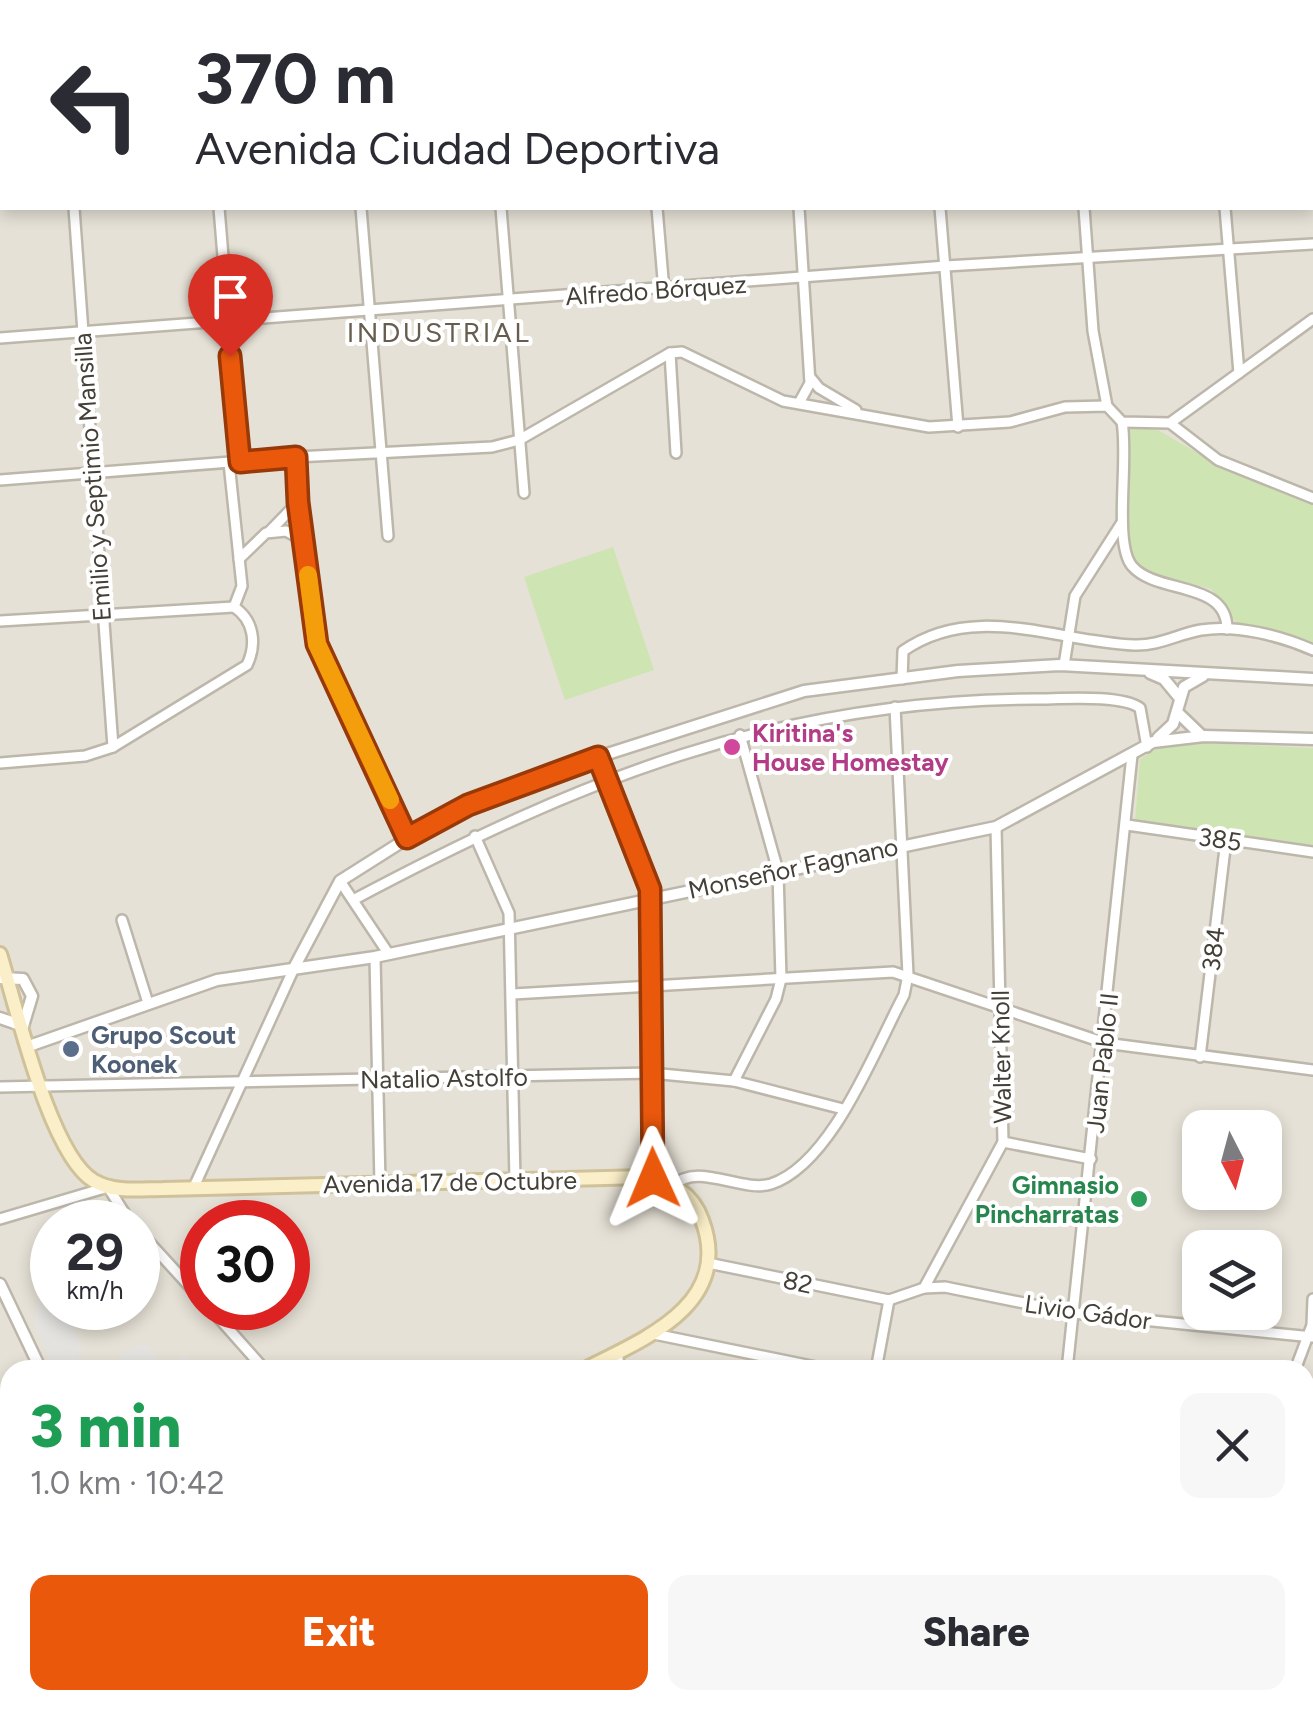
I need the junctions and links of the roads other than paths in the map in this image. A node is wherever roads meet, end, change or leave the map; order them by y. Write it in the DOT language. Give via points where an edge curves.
graph roads {
  1 [pos="74,210"];
  2 [pos="219,210"];
  3 [pos="361,210"];
  4 [pos="502,210"];
  5 [pos="657,210"];
  6 [pos="799,210"];
  7 [pos="940,210"];
  8 [pos="1084,210"];
  9 [pos="1225,210"];
  10 [pos="1313,244"];
  11 [pos="1229,249"];
  12 [pos="1088,258"];
  13 [pos="946,266"];
  14 [pos="804,278"];
  15 [pos="664,291"];
  16 [pos="508,301"];
  17 [pos="370,310"];
  18 [pos="1313,320"];
  19 [pos="227,321"];
  20 [pos="81,332"];
  21 [pos="0,338"];
  22 [pos="670,353"];
  23 [pos="1240,373"];
  24 [pos="810,377"];
  25 [pos="799,403"];
  26 [pos="1106,406"];
  27 [pos="863,414"];
  28 [pos="1122,422"];
  29 [pos="1170,423"];
  30 [pos="958,427"];
  31 [pos="519,440"];
  32 [pos="676,452"];
  33 [pos="382,453"];
  34 [pos="296,457"];
  35 [pos="234,463"];
  36 [pos="92,472"];
  37 [pos="0,480"];
  38 [pos="524,493"];
  39 [pos="1310,497"];
  40 [pos="298,502"];
  41 [pos="1122,522"];
  42 [pos="269,532"];
  43 [pos="388,536"];
  44 [pos="303,540"];
  45 [pos="239,559"];
  46 [pos="234,607"];
  47 [pos="102,614"];
  48 [pos="0,620"];
  49 [pos="1228,630"];
  50 [pos="1068,634"];
  51 [pos="1313,650"];
  52 [pos="1064,665"];
  53 [pos="1144,670"];
  54 [pos="1206,675"];
  55 [pos="902,679"];
  56 [pos="1313,679"];
  57 [pos="1178,696"];
  58 [pos="895,706"];
  59 [pos="1177,712"];
  60 [pos="740,735"];
  61 [pos="1204,736"];
  62 [pos="1312,739"];
  63 [pos="1150,744"];
  64 [pos="113,747"];
  65 [pos="1132,755"];
  66 [pos="598,757"];
  67 [pos="0,763"];
  68 [pos="607,780"];
  69 [pos="1127,825"];
  70 [pos="996,827"];
  71 [pos="475,836"];
  72 [pos="407,838"];
  73 [pos="1226,840"];
  74 [pos="903,845"];
  75 [pos="1313,852"];
  76 [pos="778,871"];
  77 [pos="340,881"];
  78 [pos="651,897"];
  79 [pos="353,900"];
  80 [pos="122,920"];
  81 [pos="510,927"];
  82 [pos="388,953"];
  83 [pos="0,954"];
  84 [pos="375,957"];
  85 [pos="295,966"];
  86 [pos="908,976"];
  87 [pos="4,977"];
  88 [pos="781,979"];
  89 [pos="652,988"];
  90 [pos="512,994"];
  91 [pos="148,1004"];
  92 [pos="999,1007"];
  93 [pos="0,1018"];
  94 [pos="22,1026"];
  95 [pos="1105,1043"];
  96 [pos="29,1046"];
  97 [pos="1200,1057"];
  98 [pos="1313,1070"];
  99 [pos="651,1073"];
  100 [pos="512,1076"];
  101 [pos="378,1080"];
  102 [pos="734,1082"];
  103 [pos="239,1083"];
  104 [pos="42,1086"];
  105 [pos="0,1087"];
  106 [pos="843,1109"];
  107 [pos="1003,1142"];
  108 [pos="1091,1159"];
  109 [pos="653,1178"];
  110 [pos="515,1180"];
  111 [pos="380,1184"];
  112 [pos="674,1186"];
  113 [pos="108,1187"];
  114 [pos="193,1188"];
  115 [pos="116,1200"];
  116 [pos="0,1219"];
  117 [pos="160,1254"];
  118 [pos="708,1263"];
  119 [pos="180,1276"];
  120 [pos="0,1284"];
  121 [pos="924,1288"];
  122 [pos="1313,1299"];
  123 [pos="889,1300"];
  124 [pos="1073,1313"];
  125 [pos="230,1330"];
  126 [pos="654,1334"];
  127 [pos="1311,1337"];
  128 [pos="617,1353"];
  129 [pos="36,1360"];
  130 [pos="256,1360"];
  131 [pos="603,1360"];
  132 [pos="618,1360"];
  133 [pos="783,1360"];
  134 [pos="878,1360"];
  135 [pos="1068,1360"];
  136 [pos="1300,1360"];
  1 -- 20 [label="street, Emilio y Septimio Mansilla"];
  2 -- 19 [label="street"];
  3 -- 17 [label="street"];
  4 -- 16 [label="street"];
  5 -- 15 [label="street"];
  6 -- 14 [label="street"];
  7 -- 13 [label="street"];
  8 -- 12 [label="street"];
  9 -- 11 [label="street"];
  10 -- 11 [label="street, Alfredo Bórquez"];
  11 -- 12 [label="street, Alfredo Bórquez"];
  11 -- 23 [label="street"];
  12 -- 13 [label="street, Alfredo Bórquez"];
  12 -- 26 [label="street"];
  13 -- 14 [label="street, Alfredo Bórquez"];
  13 -- 30 [label="street"];
  14 -- 15 [label="street, Alfredo Bórquez"];
  14 -- 24 [label="street"];
  15 -- 16 [label="street, Alfredo Bórquez"];
  16 -- 17 [label="street, Alfredo Bórquez"];
  16 -- 31 [label="street"];
  17 -- 19 [label="street, Alfredo Bórquez"];
  17 -- 33 [label="street"];
  18 -- 23 [label="street"];
  19 -- 20 [label="street, Alfredo Bórquez"];
  19 -- 35 [label="street"];
  20 -- 21 [label="street, Alfredo Bórquez"];
  20 -- 36 [label="street, Emilio y Septimio Mansilla"];
  22 -- 25 [label="street" via="694,355 772,397"];
  22 -- 31 [label="street"];
  22 -- 32 [label="street"];
  23 -- 29 [label="street"];
  24 -- 25 [label="street"];
  24 -- 27 [label="street"];
  25 -- 27 [label="street"];
  26 -- 28 [label="street"];
  26 -- 30 [label="street"];
  27 -- 30 [label="street"];
  28 -- 29 [label="street"];
  28 -- 41 [label="street" via="1128,458"];
  29 -- 39 [label="street" via="1218,460"];
  31 -- 33 [label="street" via="492,448"];
  31 -- 38 [label="street"];
  33 -- 34 [label="street"];
  33 -- 43 [label="street"];
  34 -- 35 [label="street"];
  34 -- 40 [label="street"];
  35 -- 36 [label="street"];
  35 -- 45 [label="street"];
  36 -- 37 [label="street"];
  36 -- 47 [label="street, Emilio y Septimio Mansilla"];
  40 -- 42 [label="street"];
  40 -- 44 [label="street"];
  41 -- 49 [label="street" via="1123,549 1136,570 1211,598"];
  41 -- 50 [label="street" via="1080,585"];
  42 -- 44 [label="street"];
  42 -- 45 [label="street"];
  44 -- 72 [label="street" via="317,644"];
  45 -- 46 [label="street" via="241,593"];
  46 -- 47 [label="street"];
  46 -- 64 [label="street" via="248,619 254,645 247,665"];
  47 -- 48 [label="street"];
  47 -- 64 [label="street, Emilio y Septimio Mansilla"];
  49 -- 50 [label="street" via="1147,645"];
  49 -- 51 [label="street"];
  50 -- 52 [label="street"];
  50 -- 55 [label="street" via="1018,627 946,632 903,651"];
  52 -- 53 [label="street"];
  52 -- 55 [label="street"];
  53 -- 54 [label="street"];
  53 -- 57 [label="street"];
  54 -- 56 [label="street"];
  54 -- 57 [label="street"];
  55 -- 66 [label="street" via="773,699"];
  57 -- 59 [label="street"];
  58 -- 60 [label="street"];
  58 -- 63 [label="street" via="981,699 1134,703"];
  58 -- 74 [label="street"];
  59 -- 61 [label="street"];
  59 -- 63 [label="street"];
  60 -- 68 [label="street"];
  60 -- 76 [label="street"];
  61 -- 62 [label="street, Monseñor Fagnano"];
  61 -- 63 [label="street, Monseñor Fagnano"];
  63 -- 65 [label="street, Monseñor Fagnano"];
  64 -- 67 [label="street"];
  65 -- 69 [label="street, Juan Pablo II"];
  65 -- 70 [label="street, Monseñor Fagnano"];
  66 -- 68 [label="street"];
  66 -- 72 [label="street" via="468,805"];
  68 -- 71 [label="street"];
  68 -- 78 [label="street"];
  69 -- 73 [label="street, 385"];
  69 -- 95 [label="street, Juan Pablo II"];
  70 -- 74 [label="street, Monseñor Fagnano"];
  70 -- 92 [label="street, Walter Knoll"];
  71 -- 79 [label="street"];
  71 -- 81 [label="street" via="508,905"];
  72 -- 77 [label="street"];
  73 -- 75 [label="street, 385"];
  73 -- 97 [label="street, 384"];
  74 -- 76 [label="street, Monseñor Fagnano"];
  74 -- 86 [label="street"];
  76 -- 78 [label="street, Monseñor Fagnano"];
  76 -- 88 [label="street"];
  77 -- 79 [label="street"];
  77 -- 85 [label="street"];
  78 -- 81 [label="street, Monseñor Fagnano"];
  78 -- 89 [label="street"];
  79 -- 82 [label="street"];
  80 -- 91 [label="street"];
  81 -- 82 [label="street, Monseñor Fagnano"];
  81 -- 90 [label="street"];
  82 -- 84 [label="street, Monseñor Fagnano"];
  83 -- 87 [label="main road"];
  84 -- 85 [label="street, Monseñor Fagnano"];
  84 -- 101 [label="street"];
  85 -- 91 [label="street, Monseñor Fagnano" via="217,980"];
  85 -- 103 [label="street"];
  86 -- 88 [label="street"];
  86 -- 92 [label="street"];
  86 -- 106 [label="street"];
  87 -- 94 [label="main road"];
  88 -- 89 [label="street"];
  88 -- 102 [label="street"];
  89 -- 90 [label="street"];
  89 -- 99 [label="street"];
  90 -- 100 [label="street"];
  91 -- 96 [label="street, Monseñor Fagnano"];
  92 -- 95 [label="street"];
  92 -- 107 [label="street, Walter Knoll"];
  93 -- 94 [label="street"];
  94 -- 96 [label="main road"];
  95 -- 97 [label="street"];
  95 -- 108 [label="street, Juan Pablo II"];
  96 -- 104 [label="main road"];
  97 -- 98 [label="street"];
  99 -- 100 [label="street, Natalio Astolfo"];
  99 -- 102 [label="street, Natalio Astolfo"];
  99 -- 109 [label="street"];
  100 -- 101 [label="street, Natalio Astolfo"];
  100 -- 110 [label="street"];
  101 -- 103 [label="street, Natalio Astolfo"];
  101 -- 111 [label="street"];
  102 -- 106 [label="street, Natalio Astolfo"];
  103 -- 104 [label="street, Natalio Astolfo"];
  103 -- 114 [label="street"];
  104 -- 105 [label="street, Natalio Astolfo"];
  104 -- 113 [label="main road" via="72,1160"];
  106 -- 112 [label="street" via="816,1151 778,1180 750,1186 689,1176"];
  107 -- 108 [label="street"];
  107 -- 121 [label="street, Walter Knoll"];
  108 -- 124 [label="street, Juan Pablo II"];
  109 -- 110 [label="main road, Avenida 17 de Octubre"];
  109 -- 112 [label="main road, Avenida 17 de Octubre"];
  110 -- 111 [label="main road, Avenida 17 de Octubre"];
  111 -- 114 [label="main road, Avenida 17 de Octubre"];
  112 -- 118 [label="main road" via="700,1216"];
  113 -- 114 [label="main road, Avenida 17 de Octubre"];
  113 -- 115 [label="street"];
  113 -- 116 [label="street"];
  117 -- 119 [label="street"];
  118 -- 123 [label="street, 82"];
  118 -- 126 [label="main road" via="692,1302"];
  120 -- 129 [label="street"];
  121 -- 123 [label="street"];
  121 -- 124 [label="street, Livio Gádor"];
  122 -- 127 [label="street"];
  123 -- 134 [label="street"];
  124 -- 127 [label="street, Livio Gádor"];
  124 -- 135 [label="street, Juan Pablo II"];
  125 -- 130 [label="street"];
  126 -- 128 [label="main road"];
  126 -- 133 [label="street"];
  127 -- 136 [label="street"];
  128 -- 131 [label="main road"];
  128 -- 132 [label="street"];
}
